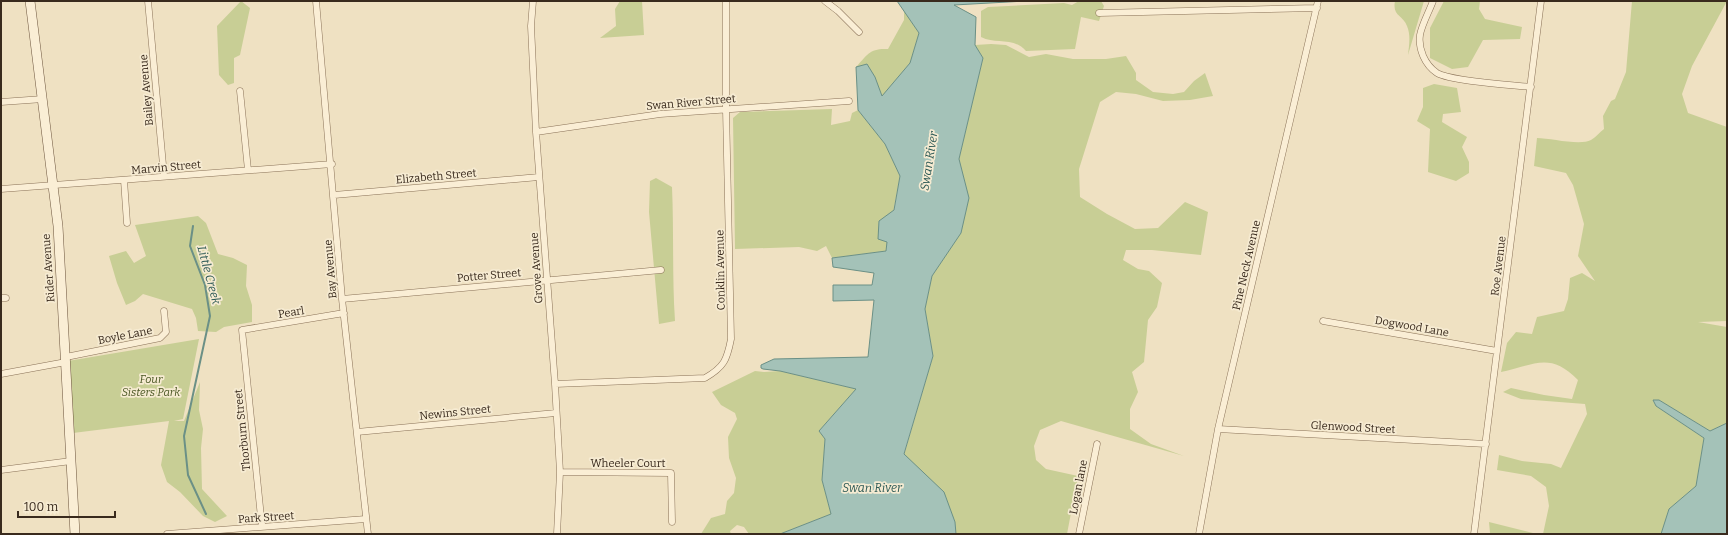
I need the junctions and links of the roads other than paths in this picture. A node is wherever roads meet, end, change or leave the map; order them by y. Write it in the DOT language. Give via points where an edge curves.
graph roads {
  1 [pos="30,1"];
  2 [pos="148,1"];
  3 [pos="316,1"];
  4 [pos="533,1"];
  5 [pos="726,1"];
  6 [pos="825,1"];
  7 [pos="1433,1"];
  8 [pos="1541,1"];
  9 [pos="1317,4"];
  10 [pos="1099,14"];
  11 [pos="859,32"];
  12 [pos="1531,87"];
  13 [pos="240,91"];
  14 [pos="43,99"];
  15 [pos="849,101"];
  16 [pos="1,102"];
  17 [pos="726,109"];
  18 [pos="536,132"];
  19 [pos="332,164"];
  20 [pos="248,170"];
  21 [pos="164,176"];
  22 [pos="539,177"];
  23 [pos="124,180"];
  24 [pos="53,186"];
  25 [pos="1,189"];
  26 [pos="334,195"];
  27 [pos="127,223"];
  28 [pos="661,270"];
  29 [pos="547,280"];
  30 [pos="342,299"];
  31 [pos="164,311"];
  32 [pos="344,313"];
  33 [pos="1323,321"];
  34 [pos="242,330"];
  35 [pos="1497,351"];
  36 [pos="66,359"];
  37 [pos="1,374"];
  38 [pos="555,384"];
  39 [pos="556,412"];
  40 [pos="1218,429"];
  41 [pos="357,432"];
  42 [pos="1097,444"];
  43 [pos="1486,444"];
  44 [pos="71,461"];
  45 [pos="1,470"];
  46 [pos="560,472"];
  47 [pos="366,519"];
  48 [pos="672,522"];
  49 [pos="262,527"];
  50 [pos="75,534"];
  51 [pos="167,534"];
  52 [pos="368,534"];
  53 [pos="557,534"];
  54 [pos="1079,534"];
  55 [pos="1199,534"];
  56 [pos="1474,534"];
  1 -- 14 [label="street, Rider Avenue"];
  2 -- 21 [label="street, Bailey Avenue"];
  3 -- 19 [label="street, Bay Avenue"];
  4 -- 18 [label="street, Grove Avenue" via="531,26"];
  5 -- 17 [label="street, Conklin Avenue"];
  6 -- 11 [label="street"];
  7 -- 12 [label="street" via="1420,36 1424,59 1432,69 1446,76"];
  8 -- 12 [label="street, Roe Avenue"];
  9 -- 10 [label="street"];
  9 -- 40 [label="street, Pine Neck Avenue"];
  12 -- 35 [label="street, Roe Avenue"];
  13 -- 20 [label="street"];
  14 -- 16 [label="street"];
  14 -- 24 [label="street, Rider Avenue"];
  15 -- 17 [label="street, Swan River Street"];
  17 -- 18 [label="street, Swan River Street" via="660,114"];
  17 -- 38 [label="street, Conklin Avenue" via="731,339 728,357 721,367 705,378"];
  18 -- 22 [label="street, Grove Avenue"];
  19 -- 20 [label="street, Marvin Street"];
  19 -- 26 [label="street, Bay Avenue"];
  20 -- 21 [label="street, Marvin Street"];
  21 -- 23 [label="street, Marvin Street"];
  22 -- 26 [label="street, Elizabeth Street"];
  22 -- 29 [label="street, Grove Avenue"];
  23 -- 24 [label="street, Marvin Street"];
  23 -- 27 [label="street"];
  24 -- 25 [label="street, Marvin Street"];
  24 -- 36 [label="street, Rider Avenue"];
  26 -- 30 [label="street, Bay Avenue"];
  28 -- 29 [label="street, Potter Street"];
  29 -- 30 [label="street, Potter Street"];
  29 -- 38 [label="street, Grove Avenue"];
  30 -- 32 [label="street, Bay Avenue"];
  31 -- 36 [label="street, Boyle Lane" via="166,332 160,338"];
  32 -- 34 [label="street, Pearl"];
  32 -- 41 [label="street, Bay Avenue"];
  33 -- 35 [label="street, Dogwood Lane"];
  34 -- 49 [label="street, Thorburn Street"];
  35 -- 43 [label="street, Roe Avenue"];
  36 -- 37 [label="street"];
  36 -- 44 [label="street, Rider Avenue"];
  38 -- 39 [label="street, Grove Avenue"];
  39 -- 41 [label="street, Newins Street"];
  39 -- 46 [label="street, Grove Avenue"];
  40 -- 43 [label="street, Glenwood Street"];
  40 -- 55 [label="street, Pine Neck Avenue"];
  41 -- 47 [label="street, Bay Avenue"];
  42 -- 54 [label="street, Logan lane"];
  43 -- 56 [label="street, Roe Avenue"];
  44 -- 45 [label="street"];
  44 -- 50 [label="street, Rider Avenue"];
  46 -- 48 [label="street, Wheeler Court" via="671,473"];
  46 -- 53 [label="street, Grove Avenue"];
  47 -- 49 [label="street, Park Street"];
  47 -- 52 [label="street, Bay Avenue"];
  49 -- 51 [label="street, Park Street"];
}
